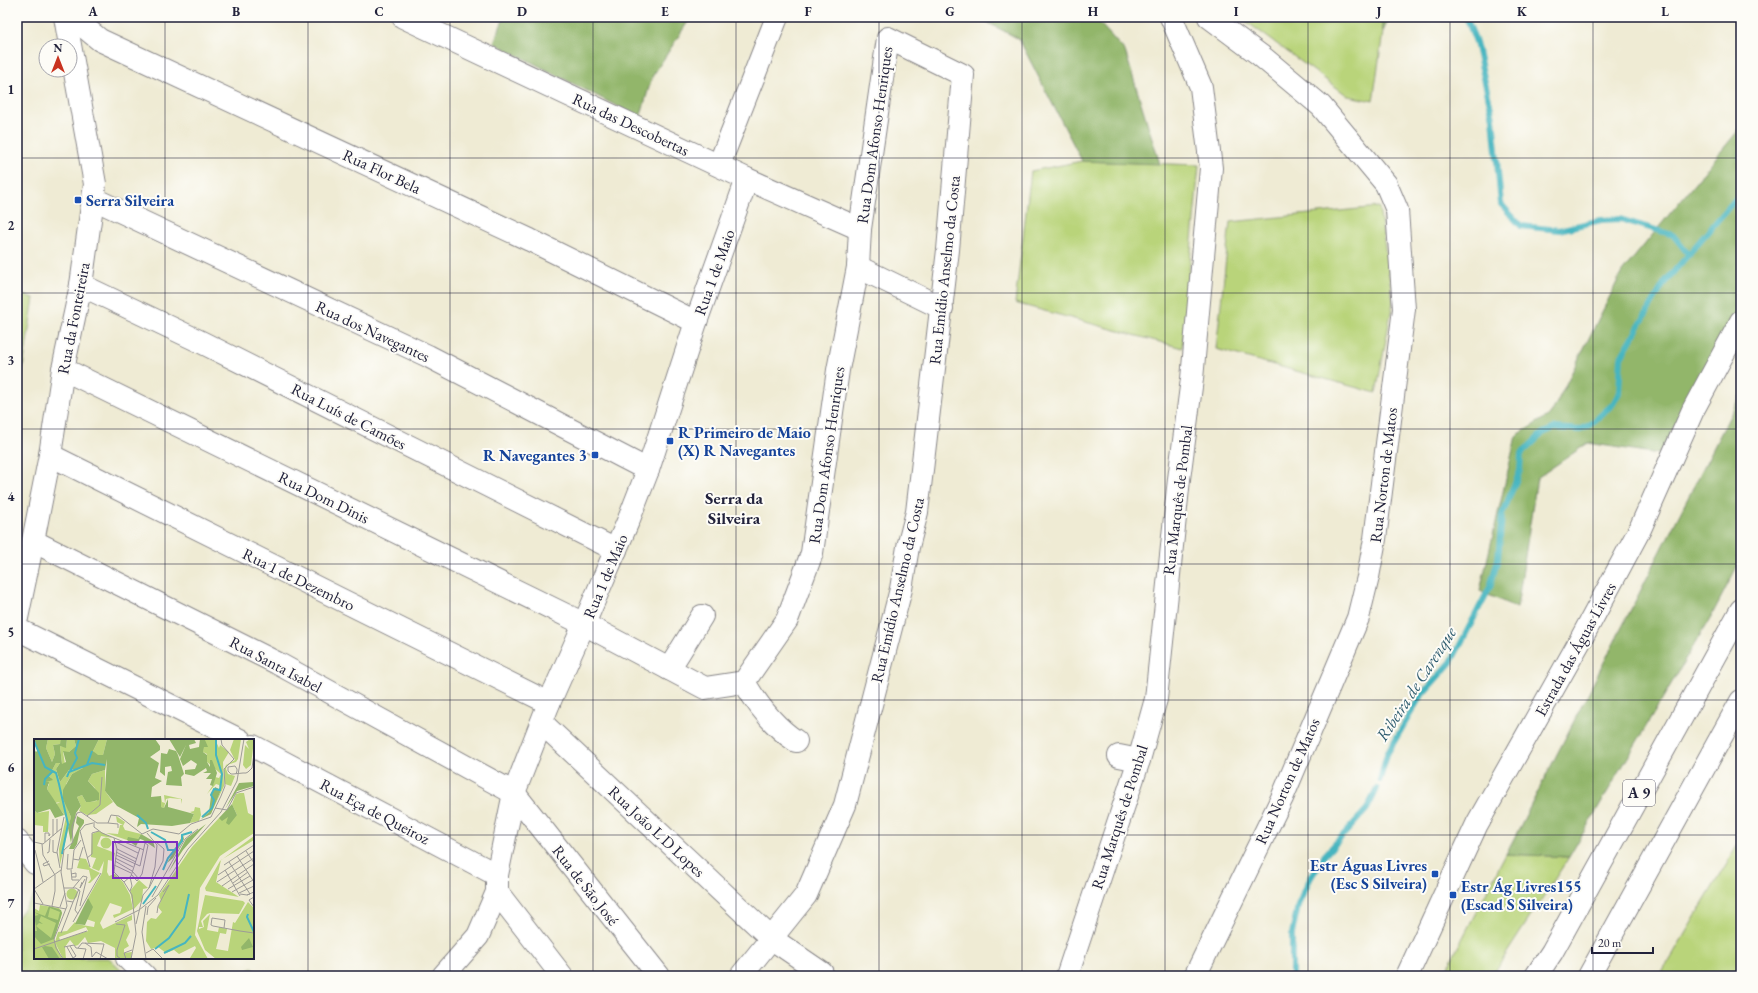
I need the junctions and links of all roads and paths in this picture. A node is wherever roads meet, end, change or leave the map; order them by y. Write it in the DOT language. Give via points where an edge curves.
graph roads {
  1 [pos="65,17"];
  2 [pos="72,17"];
  3 [pos="403,17"];
  4 [pos="777,17"];
  5 [pos="1171,17"];
  6 [pos="1209,17"];
  7 [pos="963,75"];
  8 [pos="719,165"];
  9 [pos="747,179"];
  10 [pos="94,199"];
  11 [pos="860,229"];
  12 [pos="858,268"];
  13 [pos="81,285"];
  14 [pos="942,308"];
  15 [pos="1741,321"];
  16 [pos="696,322"];
  17 [pos="63,369"];
  18 [pos="50,455"];
  19 [pos="648,470"];
  20 [pos="33,541"];
  21 [pos="616,550"];
  22 [pos="1741,610"];
  23 [pos="702,616"];
  24 [pos="17,618"];
  25 [pos="584,624"];
  26 [pos="17,629"];
  27 [pos="669,669"];
  28 [pos="744,682"];
  29 [pos="1741,701"];
  30 [pos="546,713"];
  31 [pos="238,739"];
  32 [pos="796,741"];
  33 [pos="254,747"];
  34 [pos="514,793"];
  35 [pos="17,841"];
  36 [pos="34,862"];
  37 [pos="497,883"];
  38 [pos="772,939"];
  39 [pos="128,959"];
  40 [pos="451,973"];
  41 [pos="145,976"];
  42 [pos="562,976"];
  43 [pos="658,976"];
  44 [pos="741,976"];
  45 [pos="820,976"];
  46 [pos="1067,976"];
  47 [pos="1195,976"];
  48 [pos="1407,976"];
  49 [pos="1536,976"];
  50 [pos="1589,976"];
  1 -- 10 [label="main road, Rua da Fonteireira" via="95,184"];
  2 -- 16 [label="main road, Rua Flor Bela" via="100,40 530,240"];
  3 -- 8 [label="main road, Rua das Descobertas"];
  4 -- 8 [label="main road"];
  5 -- 46 [label="main road, Rua Marquês de Pombal" via="1201,87 1205,159 1211,168 1174,478 1156,699 1129,758 1082,912"];
  6 -- 47 [label="main road, Rua Norton de Matos" via="1321,106 1386,184 1397,210 1404,309 1375,539 1358,618 1282,798"];
  7 -- 11 [label="main road, Rua Dom Afonso Henriques" via="888,38"];
  7 -- 14 [label="main road, Rua Emídio Anselmo da Costa"];
  8 -- 9 [label="main road, Rua das Descobertas"];
  9 -- 11 [label="main road, Rua das Descobertas"];
  9 -- 16 [label="main road, Rua 1 de Maio"];
  10 -- 13 [label="main road, Rua da Fonteireira"];
  10 -- 19 [label="main road, Rua dos Navegantes" via="428,356"];
  11 -- 12 [label="main road, Rua Dom Afonso Henriques"];
  12 -- 14 [label="main road"];
  12 -- 28 [label="main road, Rua Dom Afonso Henriques" via="838,370 812,554 787,620"];
  13 -- 17 [label="main road, Rua da Fonteireira"];
  13 -- 21 [label="main road, Rua Luís de Camões" via="201,342"];
  14 -- 38 [label="main road, Rua Emídio Anselmo da Costa" via="917,512 901,589 845,805 812,898"];
  15 -- 48 [label="main road, Estrada das Águas Livres" via="1693,410 1640,529 1478,824"];
  16 -- 19 [label="main road, Rua 1 de Maio"];
  17 -- 18 [label="main road, Rua da Fonteireira"];
  17 -- 25 [label="main road, Rua Dom Dinis"];
  18 -- 20 [label="main road, Rua da Fonteireira"];
  18 -- 30 [label="main road, Rua 1 de Dezembro"];
  19 -- 21 [label="main road, Rua 1 de Maio"];
  20 -- 24 [label="main road, Rua da Fonteireira"];
  20 -- 34 [label="main road, Rua Santa Isabel" via="277,664"];
  21 -- 25 [label="main road, Rua 1 de Maio"];
  22 -- 49 [label="main road, A 9" via="1552,952"];
  23 -- 27 [label="main road"];
  25 -- 27 [label="main road"];
  25 -- 30 [label="main road, Rua 1 de Maio"];
  26 -- 31 [label="main road"];
  27 -- 28 [label="main road" via="705,688"];
  28 -- 32 [label="main road" via="756,702"];
  29 -- 50 [label="main road"];
  30 -- 34 [label="main road, Rua 1 de Maio"];
  30 -- 38 [label="main road, Rua João L D Lopes"];
  33 -- 37 [label="main road, Rua Eça de Queiroz"];
  34 -- 37 [label="main road, Rua 1 de Maio"];
  34 -- 43 [label="main road, Rua de São José"];
  35 -- 36 [label="main road"];
  37 -- 40 [label="main road, Rua 1 de Maio" via="478,936"];
  37 -- 42 [label="main road"];
  38 -- 44 [label="main road, Rua Emídio Anselmo da Costa"];
  38 -- 45 [label="main road, Rua João L D Lopes" via="822,973"];
  39 -- 41 [label="main road"];
}
